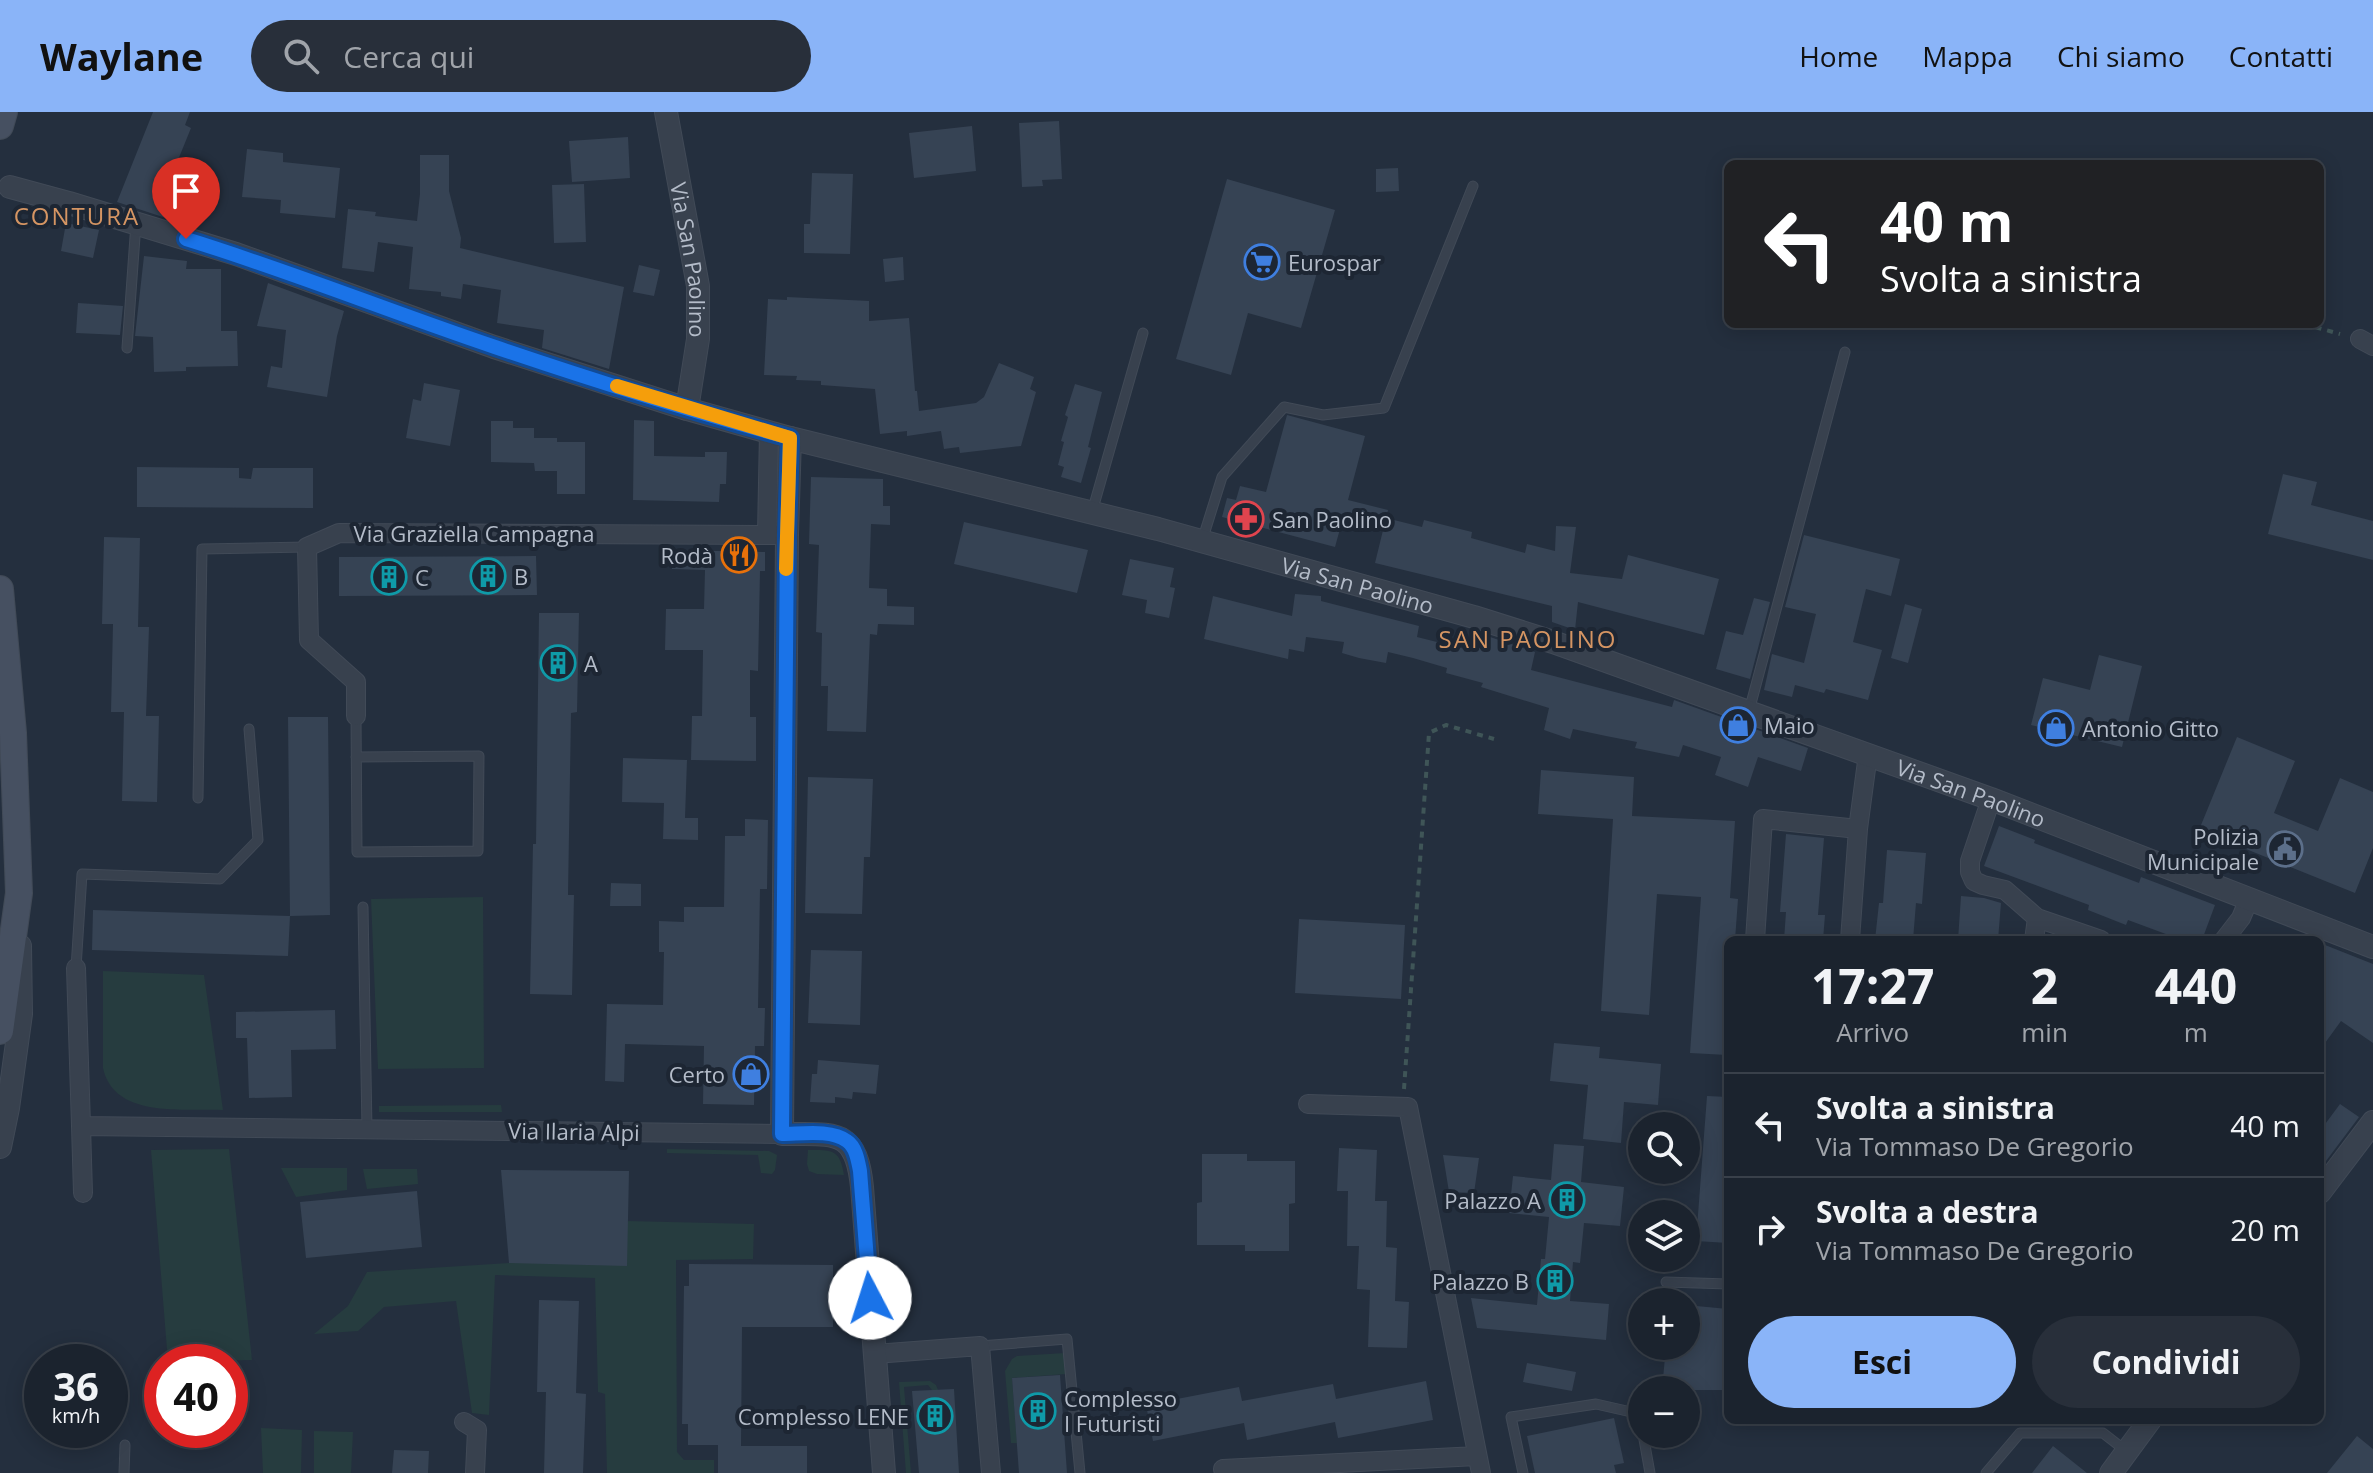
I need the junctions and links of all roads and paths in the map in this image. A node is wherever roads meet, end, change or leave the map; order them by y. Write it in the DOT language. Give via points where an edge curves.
graph roads {
  1 [pos="4,112"];
  2 [pos="666,112"];
  3 [pos="0,126"];
  4 [pos="1473,186"];
  5 [pos="10,187"];
  6 [pos="136,223"];
  7 [pos="2318,328"];
  8 [pos="1143,333"];
  9 [pos="2366,342"];
  10 [pos="127,348"];
  11 [pos="1845,352"];
  12 [pos="687,409"];
  13 [pos="780,435"];
  14 [pos="1092,512"];
  15 [pos="777,535"];
  16 [pos="1202,541"];
  17 [pos="307,547"];
  18 [pos="0,589"];
  19 [pos="1749,711"];
  20 [pos="356,716"];
  21 [pos="249,729"];
  22 [pos="1494,739"];
  23 [pos="1868,754"];
  24 [pos="356,757"];
  25 [pos="198,798"];
  26 [pos="1991,799"];
  27 [pos="1858,829"];
  28 [pos="19,893"];
  29 [pos="2249,899"];
  30 [pos="363,907"];
  31 [pos="2037,918"];
  32 [pos="1755,936"];
  33 [pos="1850,936"];
  34 [pos="2035,936"];
  35 [pos="2089,936"];
  36 [pos="2227,936"];
  37 [pos="2372,945"];
  38 [pos="76,968"];
  39 [pos="0,1031"];
  40 [pos="1308,1104"];
  41 [pos="1402,1107"];
  42 [pos="2373,1122"];
  43 [pos="81,1126"];
  44 [pos="367,1129"];
  45 [pos="782,1134"];
  46 [pos="0,1147"];
  47 [pos="2324,1187"];
  48 [pos="83,1193"];
  49 [pos="1666,1282"];
  50 [pos="1724,1284"];
  51 [pos="980,1346"];
  52 [pos="875,1354"];
  53 [pos="1628,1411"];
  54 [pos="464,1422"];
  55 [pos="2147,1424"];
  56 [pos="125,1448"];
  57 [pos="1646,1448"];
  58 [pos="2127,1452"];
  59 [pos="1479,1465"];
  60 [pos="124,1473"];
  61 [pos="475,1473"];
  62 [pos="884,1473"];
  63 [pos="991,1473"];
  64 [pos="1080,1473"];
  65 [pos="1224,1473"];
  66 [pos="1523,1473"];
  67 [pos="1650,1473"];
  68 [pos="1986,1473"];
  69 [pos="2111,1473"];
  1 -- 3 [label="main road"];
  2 -- 12 [label="street, Via San Paolino" via="698,286 698,339"];
  4 -- 16 [label="lane" via="1384,408 1323,415 1284,407 1222,477"];
  5 -- 6 [label="street, Via San Paolino"];
  6 -- 10 [label="lane"];
  6 -- 12 [label="street, Via San Paolino"];
  7 -- 9 [label="path"];
  8 -- 14 [label="lane"];
  11 -- 19 [label="lane"];
  12 -- 13 [label="street, Via San Paolino"];
  13 -- 14 [label="street, Via San Paolino"];
  13 -- 15 [label="street"];
  14 -- 16 [label="street, Via San Paolino"];
  15 -- 17 [label="street, Via Graziella Campagna" via="339,533"];
  15 -- 45 [label="street"];
  16 -- 19 [label="street, Via San Paolino" via="1487,621"];
  17 -- 20 [label="street" via="309,640 356,682"];
  17 -- 25 [label="lane" via="202,549"];
  18 -- 28 [label="main road"];
  19 -- 23 [label="street, Via San Paolino"];
  20 -- 24 [label="lane"];
  21 -- 38 [label="lane" via="258,840 220,879 82,874"];
  22 -- 41 [label="path" via="1446,725 1429,733"];
  23 -- 26 [label="street, Via San Paolino"];
  23 -- 27 [label="street"];
  24 -- 24 [label="lane" via="357,852 478,851 479,756"];
  26 -- 29 [label="street, Via San Paolino"];
  26 -- 31 [label="street" via="1970,872 1974,881 2005,890"];
  27 -- 32 [label="street" via="1763,819"];
  27 -- 33 [label="street"];
  28 -- 39 [label="main road"];
  28 -- 46 [label="street" via="21,1014"];
  29 -- 36 [label="street"];
  29 -- 37 [label="street, Via San Paolino"];
  30 -- 44 [label="lane"];
  31 -- 34 [label="street"];
  31 -- 35 [label="street"];
  38 -- 43 [label="street"];
  40 -- 41 [label="street"];
  41 -- 59 [label="street" via="1408,1107"];
  42 -- 47 [label="street"];
  43 -- 44 [label="street, Via Ilaria Alpi"];
  43 -- 48 [label="street"];
  44 -- 45 [label="street, Via Ilaria Alpi"];
  45 -- 52 [label="street" via="829,1135 848,1141 855,1153"];
  49 -- 50 [label="lane"];
  51 -- 52 [label="street"];
  51 -- 63 [label="street"];
  51 -- 64 [label="lane" via="1067,1339"];
  52 -- 62 [label="street"];
  53 -- 66 [label="lane" via="1596,1404 1511,1417"];
  54 -- 61 [label="street" via="477,1430"];
  55 -- 58 [label="street"];
  56 -- 60 [label="lane"];
  57 -- 67 [label="lane"];
  58 -- 68 [label="lane" via="2103,1433 2020,1433"];
  58 -- 69 [label="street"];
  59 -- 65 [label="street" via="1223,1469"];
}
